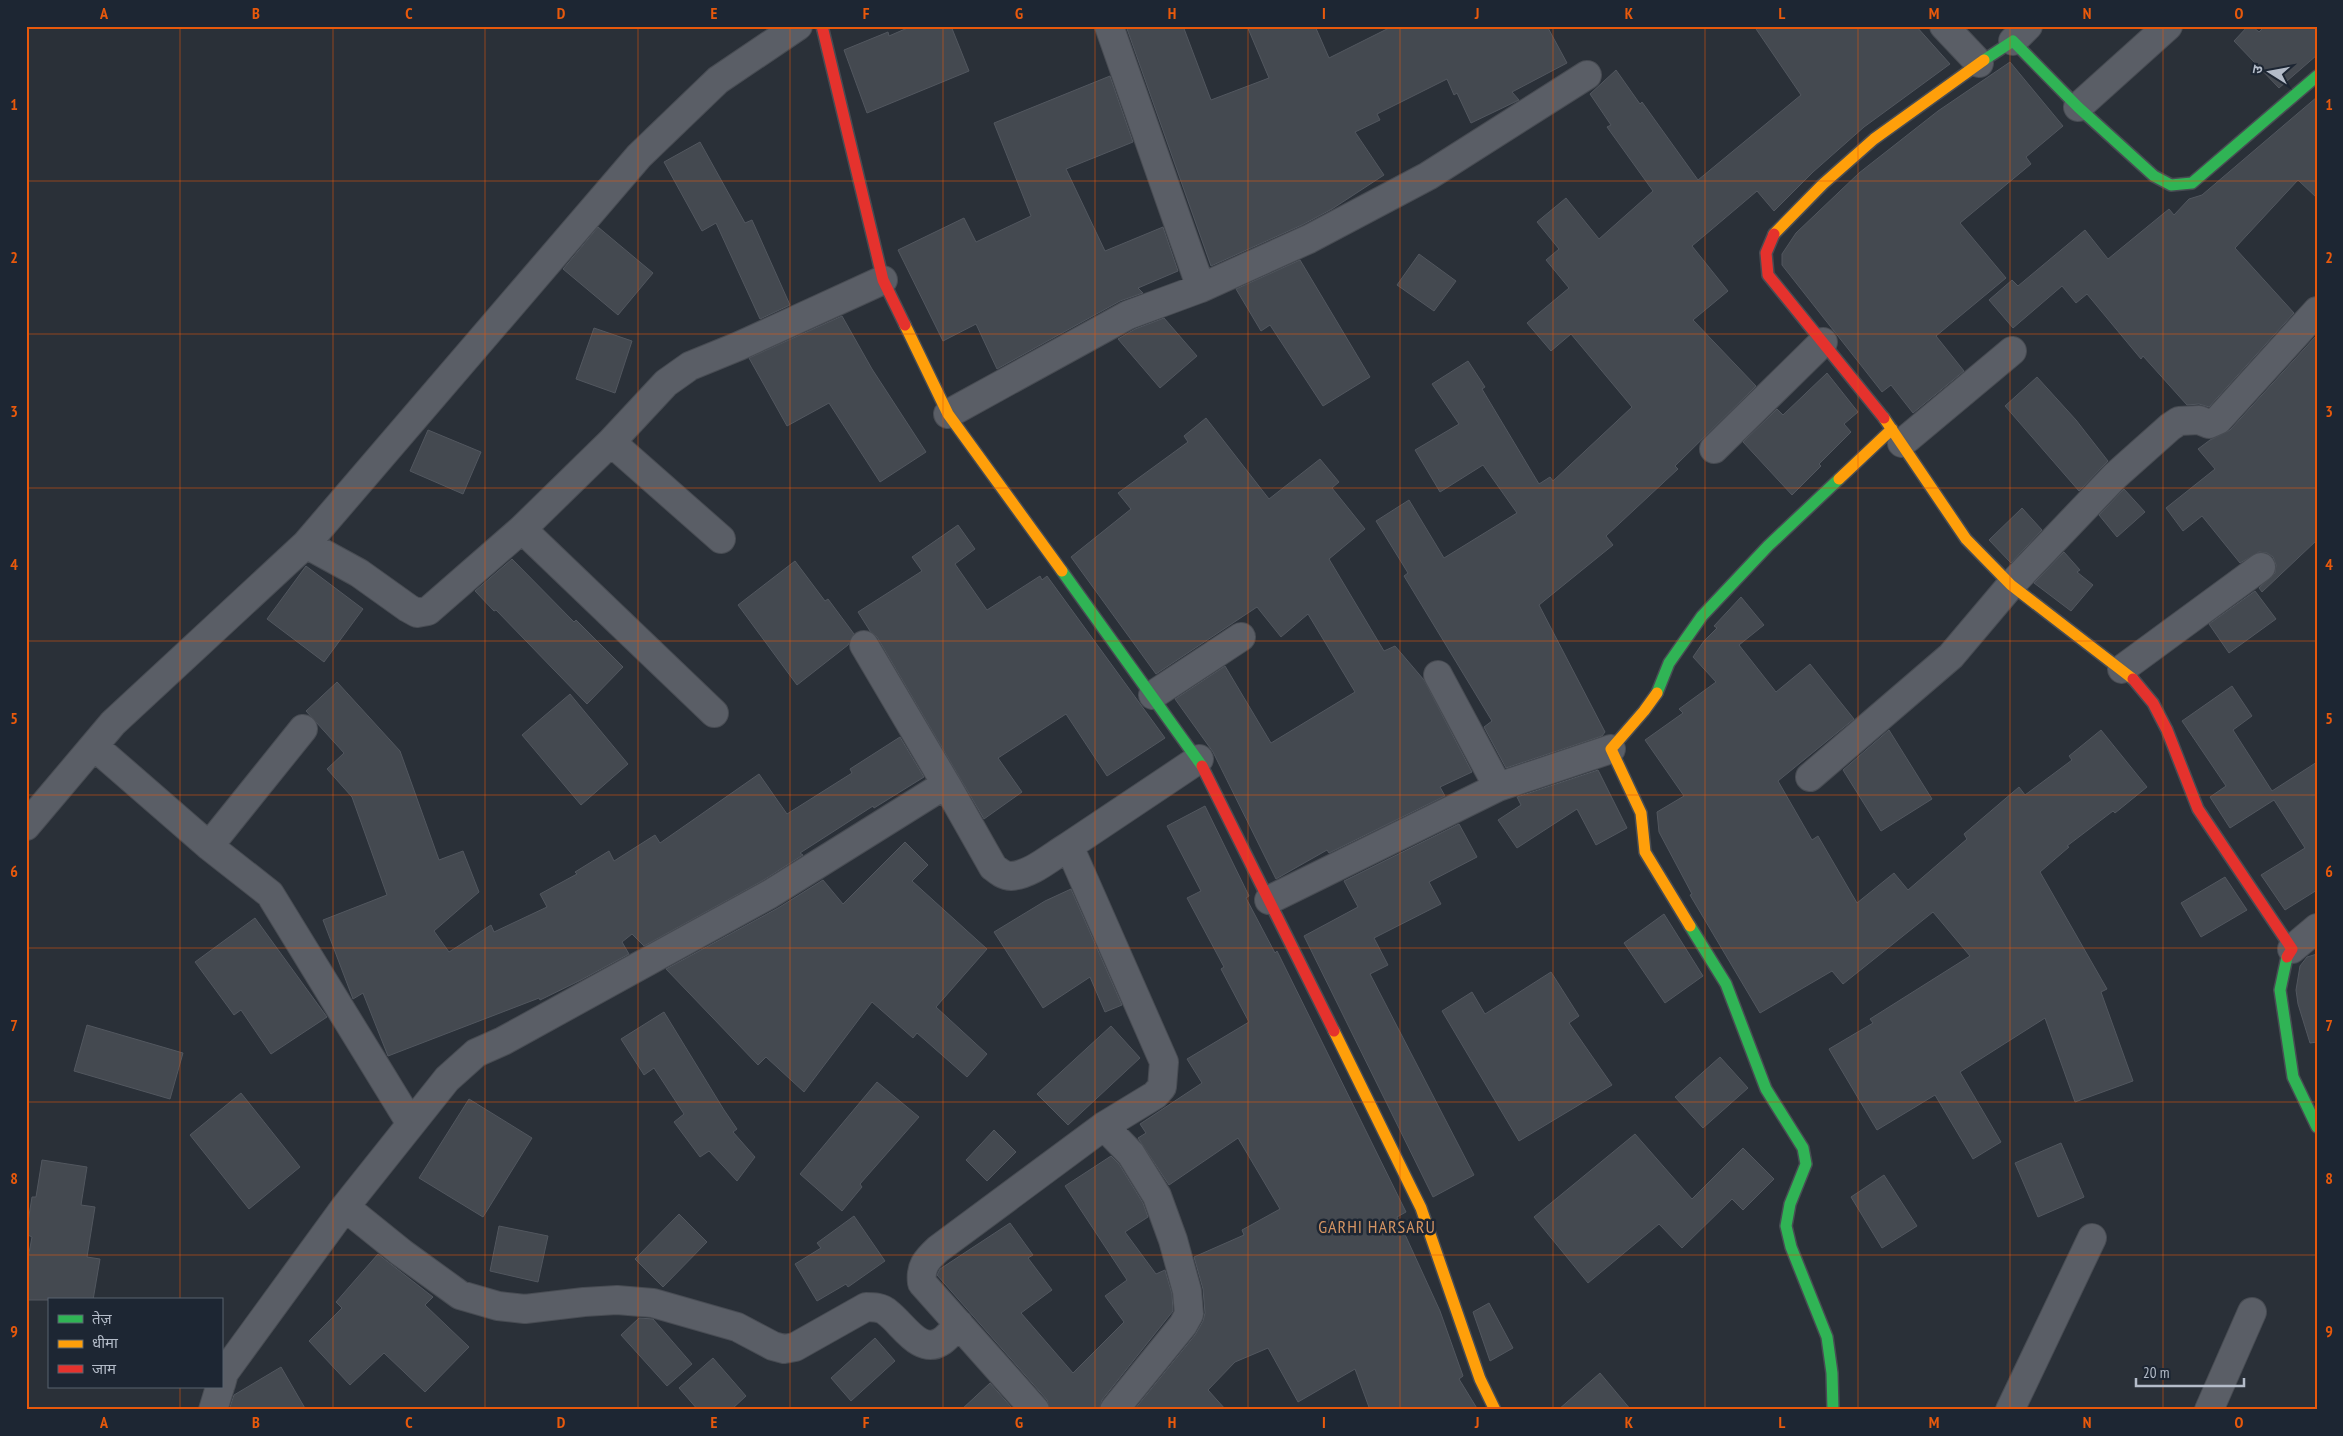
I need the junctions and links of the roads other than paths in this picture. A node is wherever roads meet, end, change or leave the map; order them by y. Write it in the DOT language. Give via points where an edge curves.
graph roads {
  1 [pos="798,26"];
  2 [pos="822,26"];
  3 [pos="1109,26"];
  4 [pos="1944,26"];
  5 [pos="2168,26"];
  6 [pos="2020,33"];
  7 [pos="1979,63"];
  8 [pos="1587,75"];
  9 [pos="2317,76"];
  10 [pos="2078,107"];
  11 [pos="883,280"];
  12 [pos="1201,288"];
  13 [pos="2317,311"];
  14 [pos="1823,342"];
  15 [pos="2012,351"];
  16 [pos="948,414"];
  17 [pos="1897,436"];
  18 [pos="611,442"];
  19 [pos="1714,449"];
  20 [pos="522,529"];
  21 [pos="721,539"];
  22 [pos="306,544"];
  23 [pos="2261,566"];
  24 [pos="2011,584"];
  25 [pos="1241,637"];
  26 [pos="864,644"];
  27 [pos="2122,669"];
  28 [pos="1438,675"];
  29 [pos="1153,695"];
  30 [pos="714,713"];
  31 [pos="303,729"];
  32 [pos="94,746"];
  33 [pos="1611,749"];
  34 [pos="1199,759"];
  35 [pos="1810,777"];
  36 [pos="946,784"];
  37 [pos="1498,787"];
  38 [pos="26,826"];
  39 [pos="209,846"];
  40 [pos="1069,846"];
  41 [pos="1269,900"];
  42 [pos="2317,928"];
  43 [pos="2292,949"];
  44 [pos="412,1124"];
  45 [pos="1104,1126"];
  46 [pos="2317,1127"];
  47 [pos="345,1207"];
  48 [pos="2092,1238"];
  49 [pos="2252,1312"];
  50 [pos="959,1324"];
  51 [pos="222,1380"];
  52 [pos="220,1388"];
  53 [pos="214,1410"];
  54 [pos="1035,1410"];
  55 [pos="1114,1410"];
  56 [pos="1495,1410"];
  57 [pos="1833,1410"];
  58 [pos="2010,1410"];
  59 [pos="2209,1410"];
  1 -- 22 [label="street" via="718,80 639,156"];
  2 -- 11 [label="street"];
  3 -- 12 [label="street"];
  4 -- 7 [label="street"];
  5 -- 10 [label="street"];
  6 -- 7 [label="street"];
  6 -- 10 [label="street"];
  7 -- 14 [label="street" via="1890,125 1821,185 1776,232 1767,248 1764,260 1768,275"];
  8 -- 12 [label="street" via="1428,176 1309,239"];
  9 -- 10 [label="street" via="2192,183 2182,185 2171,185 2154,176"];
  11 -- 16 [label="street"];
  11 -- 18 [label="street" via="690,366 666,383"];
  12 -- 16 [label="street" via="1128,315"];
  13 -- 24 [label="street" via="2218,420 2210,424 2198,420 2179,421 2170,427 2115,476"];
  14 -- 17 [label="street"];
  14 -- 19 [label="street"];
  15 -- 17 [label="street"];
  16 -- 29 [label="street"];
  17 -- 24 [label="street" via="1966,539"];
  17 -- 33 [label="street" via="1768,546 1702,616 1670,663 1660,688"];
  18 -- 20 [label="street"];
  18 -- 21 [label="street"];
  20 -- 22 [label="street" via="428,612 417,613 359,573"];
  20 -- 30 [label="street"];
  22 -- 32 [label="street" via="113,723"];
  23 -- 27 [label="street"];
  24 -- 27 [label="street"];
  24 -- 35 [label="street" via="1951,656"];
  25 -- 29 [label="street"];
  26 -- 36 [label="street"];
  27 -- 43 [label="street" via="2153,703 2198,809"];
  28 -- 37 [label="street"];
  29 -- 34 [label="street"];
  31 -- 39 [label="street"];
  32 -- 38 [label="street"];
  32 -- 39 [label="street"];
  33 -- 37 [label="street"];
  33 -- 57 [label="street" via="1641,813 1645,852 1726,984 1766,1089 1803,1148 1806,1164 1790,1204 1786,1226 1791,1248 1827,1337"];
  34 -- 40 [label="street"];
  34 -- 41 [label="street"];
  36 -- 40 [label="street" via="993,867 1003,874 1011,876 1028,871"];
  36 -- 44 [label="street" via="770,894 476,1053 446,1079"];
  37 -- 41 [label="street"];
  39 -- 44 [label="street" via="270,894"];
  40 -- 45 [label="street" via="1164,1062 1162,1087 1155,1095"];
  41 -- 56 [label="street" via="1421,1208 1480,1379"];
  42 -- 43 [label="street"];
  43 -- 46 [label="street" via="2285,960 2280,990 2293,1077"];
  44 -- 47 [label="street"];
  45 -- 50 [label="street" via="926,1260 921,1269 922,1283"];
  45 -- 55 [label="street" via="1131,1154 1157,1196 1173,1240 1189,1302 1189,1314 1183,1326"];
  47 -- 50 [label="street" via="460,1295 498,1306 525,1309 617,1300 653,1303 737,1327 773,1346 784,1348 795,1347 866,1307 887,1312 924,1344 943,1341"];
  47 -- 51 [label="street" via="224,1373"];
  48 -- 58 [label="street"];
  49 -- 59 [label="street"];
  50 -- 54 [label="street"];
  52 -- 53 [label="street"];
}
